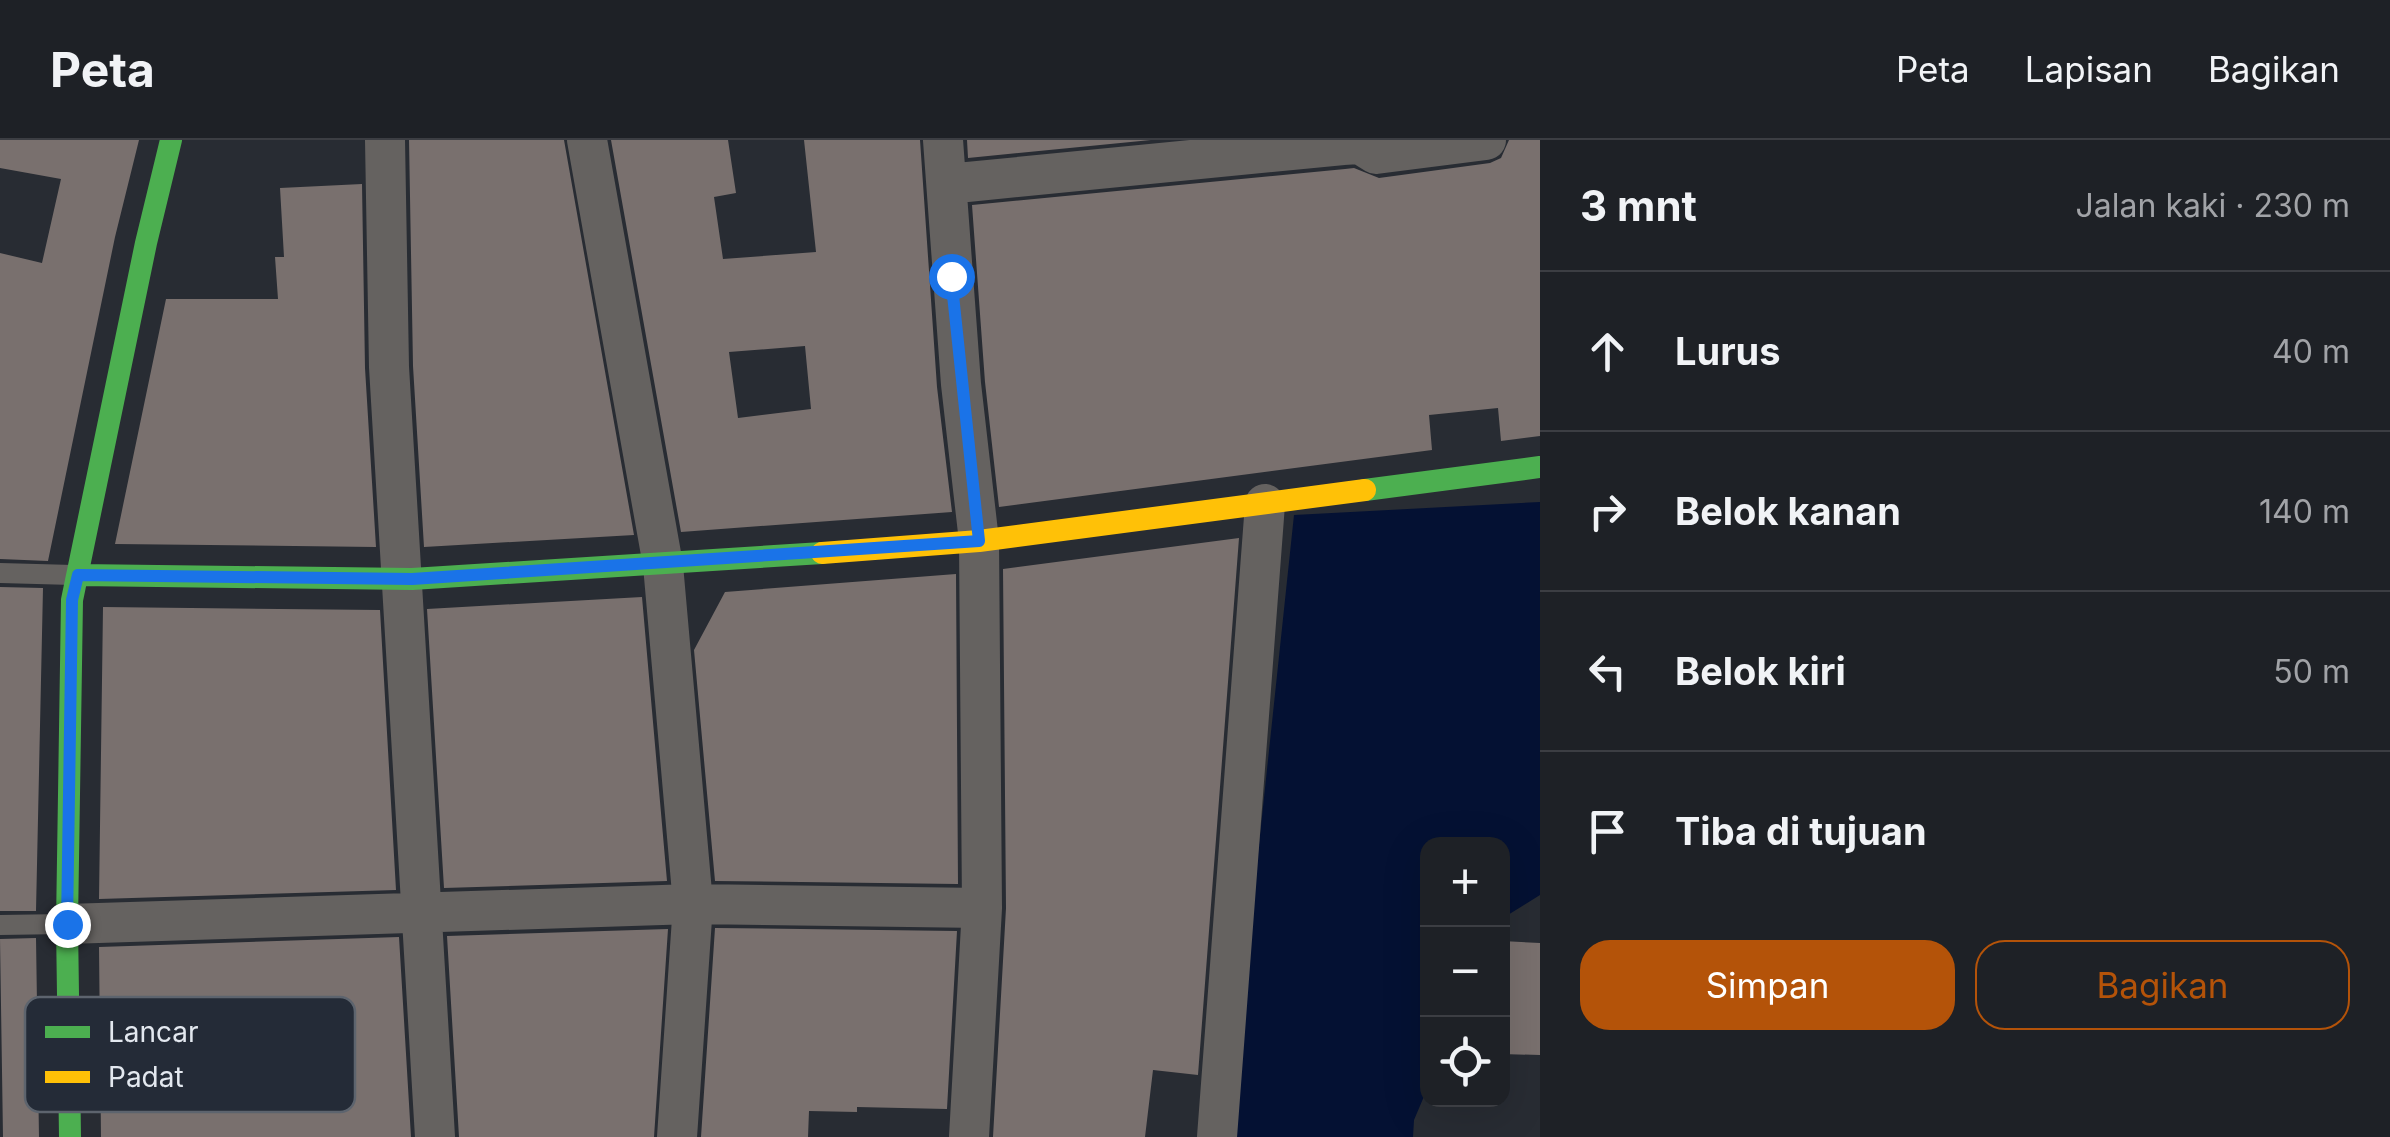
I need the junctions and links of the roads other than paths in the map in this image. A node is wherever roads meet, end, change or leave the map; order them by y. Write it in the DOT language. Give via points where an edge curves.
graph roads {
  1 [pos="171,140"];
  2 [pos="385,140"];
  3 [pos="587,140"];
  4 [pos="943,140"];
  5 [pos="1486,140"];
  6 [pos="947,184"];
  7 [pos="1540,466"];
  8 [pos="1265,504"];
  9 [pos="979,541"];
  10 [pos="663,565"];
  11 [pos="0,573"];
  12 [pos="78,575"];
  13 [pos="402,579"];
  14 [pos="693,904"];
  15 [pos="982,908"];
  16 [pos="423,913"];
  17 [pos="67,924"];
  18 [pos="0,925"];
  19 [pos="68,997"];
  20 [pos="70,1112"];
  21 [pos="70,1137"];
  22 [pos="435,1137"];
  23 [pos="677,1137"];
  24 [pos="969,1137"];
  25 [pos="1217,1137"];
  1 -- 12 [label="street"];
  2 -- 13 [label="street"];
  3 -- 10 [label="street"];
  4 -- 6 [label="street"];
  5 -- 6 [label="street" via="1376,154 1360,144 1343,145"];
  6 -- 9 [label="street"];
  7 -- 8 [label="street"];
  8 -- 9 [label="street"];
  8 -- 25 [label="street"];
  9 -- 10 [label="street"];
  9 -- 15 [label="street"];
  10 -- 13 [label="street"];
  10 -- 14 [label="street"];
  11 -- 12 [label="lane"];
  12 -- 13 [label="street"];
  12 -- 17 [label="street" via="72,600"];
  13 -- 16 [label="street"];
  14 -- 15 [label="street"];
  14 -- 16 [label="street"];
  14 -- 23 [label="street"];
  15 -- 24 [label="street"];
  16 -- 17 [label="street"];
  16 -- 22 [label="street"];
  17 -- 18 [label="lane"];
  17 -- 19 [label="street"];
  20 -- 21 [label="street"];
}
